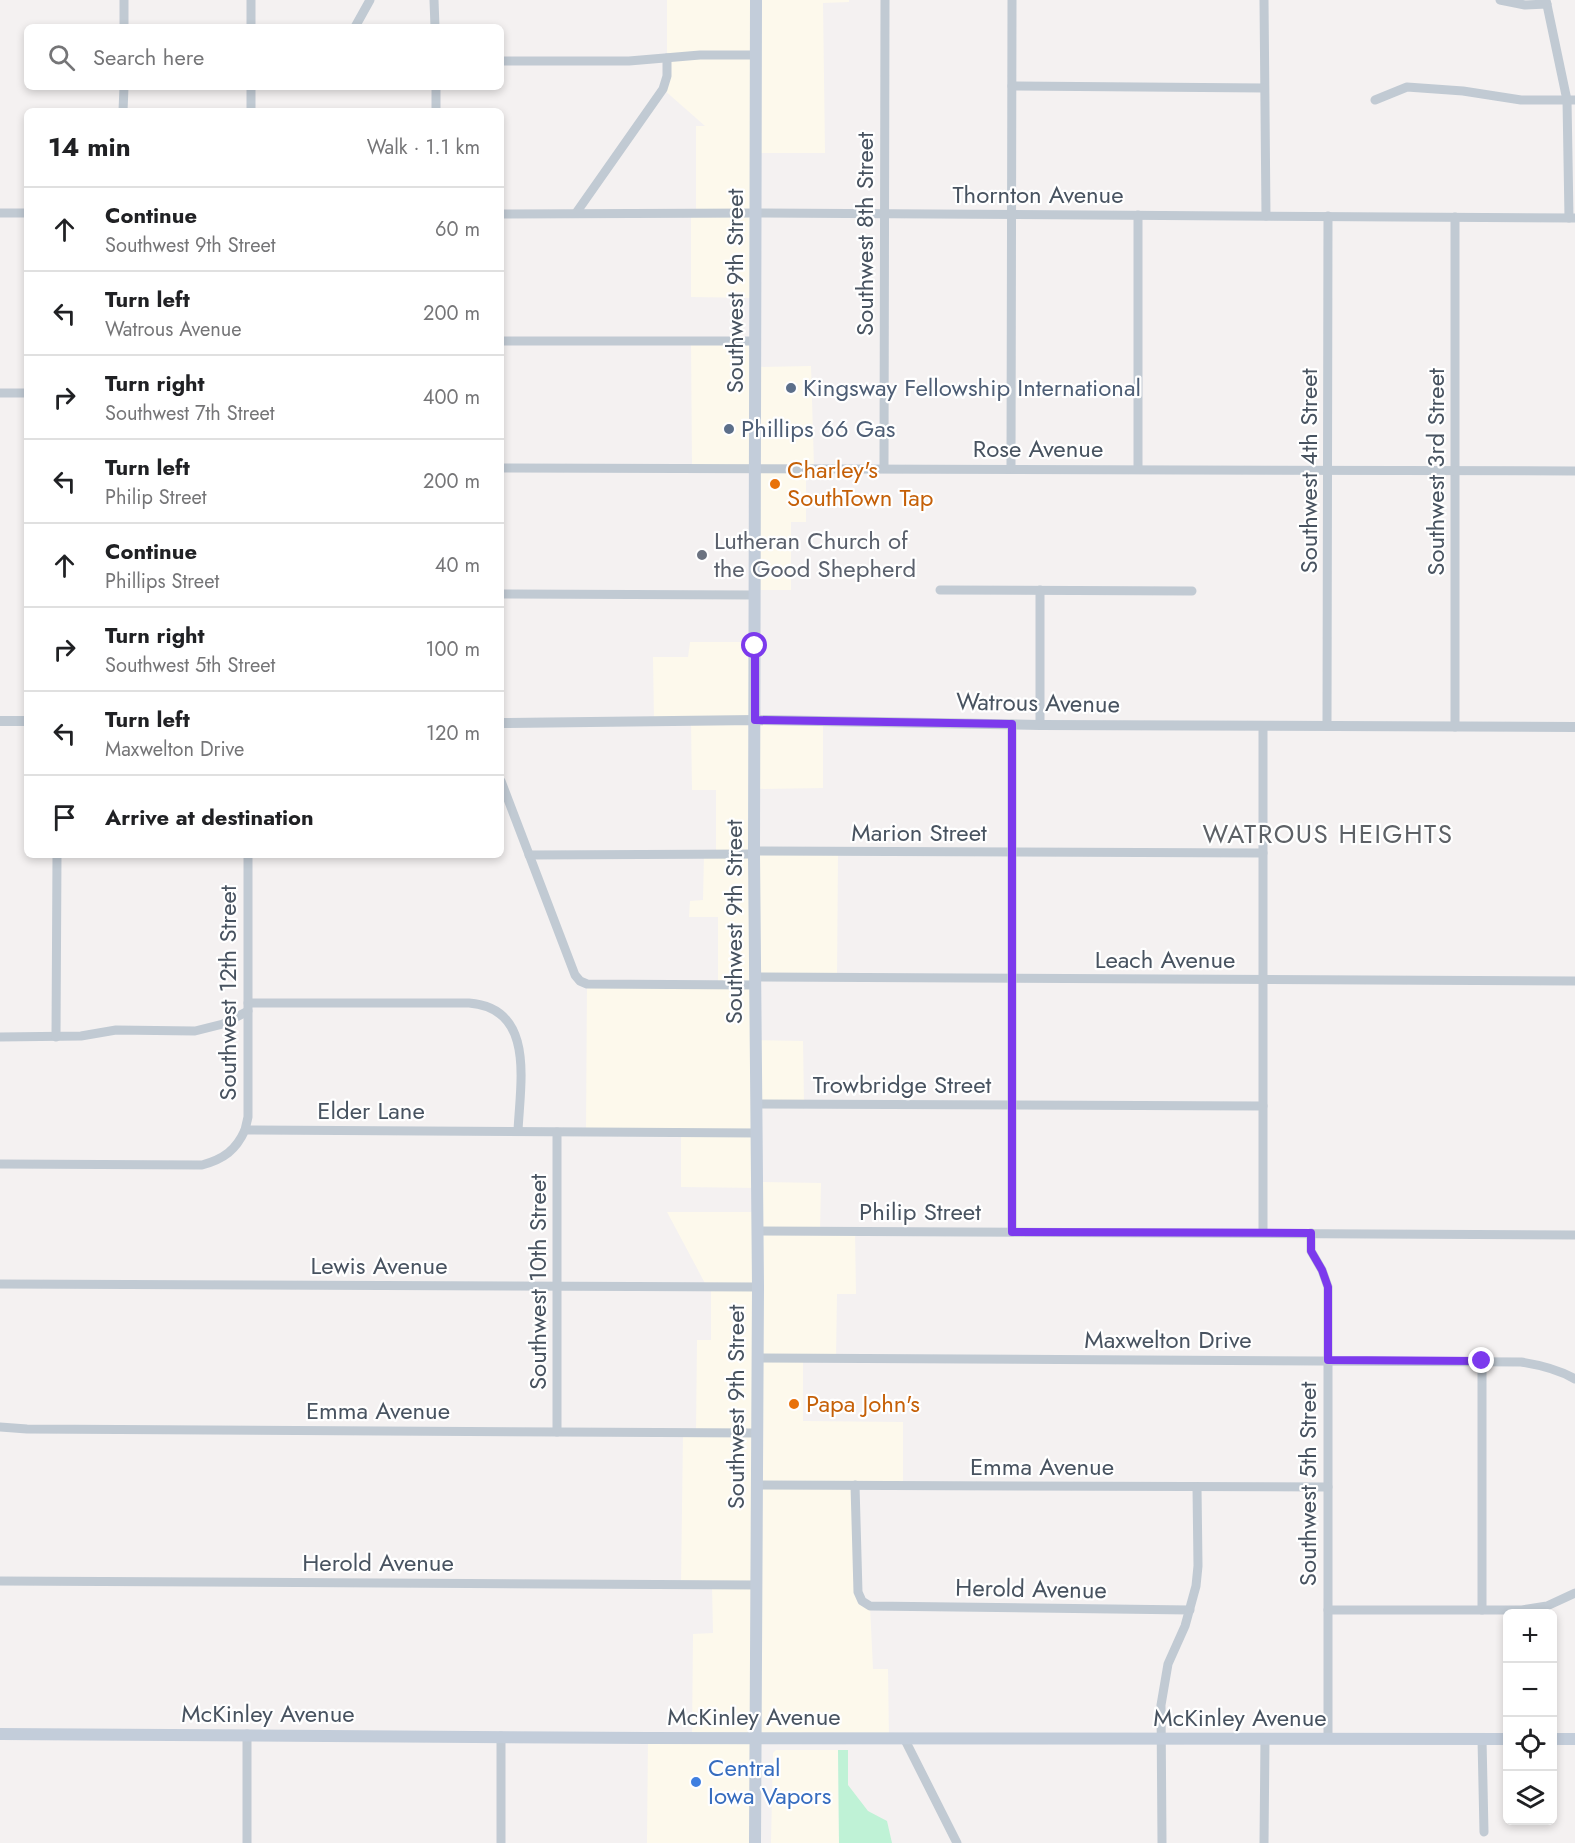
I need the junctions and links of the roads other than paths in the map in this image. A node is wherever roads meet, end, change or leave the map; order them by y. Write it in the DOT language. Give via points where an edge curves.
graph roads {
  1 [pos="124,0"];
  2 [pos="251,0"];
  3 [pos="370,0"];
  4 [pos="434,0"];
  5 [pos="756,0"];
  6 [pos="885,0"];
  7 [pos="1012,0"];
  8 [pos="1264,0"];
  9 [pos="1500,0"];
  10 [pos="1547,2"];
  11 [pos="124,24"];
  12 [pos="251,24"];
  13 [pos="357,24"];
  14 [pos="435,24"];
  15 [pos="756,55"];
  16 [pos="667,58"];
  17 [pos="504,61"];
  18 [pos="1012,86"];
  19 [pos="1264,88"];
  20 [pos="124,90"];
  21 [pos="251,90"];
  22 [pos="436,90"];
  23 [pos="1375,100"];
  24 [pos="1571,100"];
  25 [pos="123,108"];
  26 [pos="251,108"];
  27 [pos="436,108"];
  28 [pos="0,213"];
  29 [pos="24,213"];
  30 [pos="576,213"];
  31 [pos="756,213"];
  32 [pos="884,213"];
  33 [pos="504,214"];
  34 [pos="1011,214"];
  35 [pos="1138,215"];
  36 [pos="1266,216"];
  37 [pos="1328,216"];
  38 [pos="1455,217"];
  39 [pos="1572,218"];
  40 [pos="504,341"];
  41 [pos="756,341"];
  42 [pos="0,393"];
  43 [pos="24,393"];
  44 [pos="756,467"];
  45 [pos="504,468"];
  46 [pos="884,468"];
  47 [pos="1011,468"];
  48 [pos="1138,469"];
  49 [pos="1328,469"];
  50 [pos="1455,470"];
  51 [pos="1575,471"];
  52 [pos="940,590"];
  53 [pos="1040,590"];
  54 [pos="1192,591"];
  55 [pos="504,594"];
  56 [pos="755,595"];
  57 [pos="755,720"];
  58 [pos="0,721"];
  59 [pos="24,721"];
  60 [pos="504,723"];
  61 [pos="1012,724"];
  62 [pos="1040,725"];
  63 [pos="1263,726"];
  64 [pos="1327,726"];
  65 [pos="1455,727"];
  66 [pos="1575,727"];
  67 [pos="504,789"];
  68 [pos="1012,852"];
  69 [pos="754,853"];
  70 [pos="1263,853"];
  71 [pos="530,855"];
  72 [pos="57,858"];
  73 [pos="248,858"];
  74 [pos="1012,979"];
  75 [pos="1263,980"];
  76 [pos="755,981"];
  77 [pos="1575,981"];
  78 [pos="248,1007"];
  79 [pos="0,1037"];
  80 [pos="56,1037"];
  81 [pos="756,1104"];
  82 [pos="1012,1105"];
  83 [pos="1263,1106"];
  84 [pos="245,1130"];
  85 [pos="518,1131"];
  86 [pos="557,1132"];
  87 [pos="757,1133"];
  88 [pos="0,1164"];
  89 [pos="757,1231"];
  90 [pos="1012,1232"];
  91 [pos="1263,1233"];
  92 [pos="1311,1233"];
  93 [pos="1575,1235"];
  94 [pos="0,1284"];
  95 [pos="557,1286"];
  96 [pos="758,1287"];
  97 [pos="757,1358"];
  98 [pos="1328,1360"];
  99 [pos="1482,1361"];
  100 [pos="1575,1380"];
  101 [pos="0,1427"];
  102 [pos="557,1432"];
  103 [pos="757,1433"];
  104 [pos="756,1485"];
  105 [pos="855,1485"];
  106 [pos="1197,1487"];
  107 [pos="1328,1487"];
  108 [pos="0,1581"];
  109 [pos="756,1585"];
  110 [pos="1575,1593"];
  111 [pos="1190,1610"];
  112 [pos="1328,1610"];
  113 [pos="1482,1610"];
  114 [pos="0,1734"];
  115 [pos="247,1734"];
  116 [pos="501,1736"];
  117 [pos="755,1738"];
  118 [pos="904,1738"];
  119 [pos="1161,1739"];
  120 [pos="1265,1739"];
  121 [pos="1328,1739"];
  122 [pos="1482,1739"];
  123 [pos="1503,1739"];
  124 [pos="1557,1739"];
  125 [pos="1575,1740"];
  126 [pos="1484,1832"];
  127 [pos="247,1843"];
  128 [pos="501,1843"];
  129 [pos="755,1843"];
  130 [pos="957,1843"];
  131 [pos="1162,1843"];
  132 [pos="1264,1843"];
  1 -- 11 [label="street"];
  2 -- 12 [label="street"];
  3 -- 13 [label="street"];
  4 -- 14 [label="street"];
  5 -- 15 [label="main road, Southwest 9th Street"];
  6 -- 32 [label="street, Southwest 8th Street"];
  7 -- 18 [label="street"];
  8 -- 19 [label="street"];
  9 -- 10 [label="street" via="1525,5"];
  10 -- 24 [label="street"];
  15 -- 16 [label="street"];
  15 -- 31 [label="main road, Southwest 9th Street"];
  16 -- 17 [label="street"];
  16 -- 30 [label="street" via="663,88"];
  18 -- 19 [label="street"];
  18 -- 34 [label="street"];
  19 -- 36 [label="street"];
  20 -- 25 [label="street"];
  21 -- 26 [label="street"];
  22 -- 27 [label="street"];
  23 -- 24 [label="street" via="1407,87 1521,100"];
  24 -- 39 [label="street"];
  28 -- 29 [label="street"];
  30 -- 31 [label="street, Thornton Avenue"];
  30 -- 33 [label="street, Thornton Avenue"];
  31 -- 32 [label="street, Thornton Avenue"];
  31 -- 41 [label="main road, Southwest 9th Street"];
  32 -- 34 [label="street, Thornton Avenue"];
  32 -- 46 [label="street, Southwest 8th Street"];
  34 -- 35 [label="street, Thornton Avenue"];
  34 -- 47 [label="street"];
  35 -- 36 [label="street, Thornton Avenue"];
  35 -- 48 [label="street"];
  36 -- 37 [label="street, Thornton Avenue"];
  37 -- 38 [label="street, Thornton Avenue"];
  37 -- 49 [label="street, Southwest 4th Street"];
  38 -- 39 [label="street, Thornton Avenue"];
  38 -- 50 [label="street, Southwest 3rd Street"];
  40 -- 41 [label="street"];
  41 -- 44 [label="main road, Southwest 9th Street"];
  42 -- 43 [label="street"];
  44 -- 45 [label="street, Rose Avenue"];
  44 -- 46 [label="street, Rose Avenue"];
  44 -- 56 [label="main road, Southwest 9th Street"];
  46 -- 47 [label="street, Rose Avenue"];
  47 -- 48 [label="street, Rose Avenue"];
  48 -- 49 [label="street, Rose Avenue"];
  49 -- 50 [label="street, Rose Avenue"];
  49 -- 64 [label="street, Southwest 4th Street"];
  50 -- 51 [label="street, Rose Avenue"];
  50 -- 65 [label="street, Southwest 3rd Street"];
  52 -- 53 [label="street"];
  53 -- 54 [label="street"];
  53 -- 62 [label="street"];
  55 -- 56 [label="street"];
  56 -- 57 [label="main road, Southwest 9th Street"];
  57 -- 60 [label="street, Watrous Avenue"];
  57 -- 61 [label="street, Watrous Avenue"];
  57 -- 69 [label="main road, Southwest 9th Street"];
  58 -- 59 [label="street"];
  61 -- 62 [label="street, Watrous Avenue"];
  61 -- 68 [label="street"];
  62 -- 63 [label="street, Watrous Avenue"];
  63 -- 64 [label="street, Watrous Avenue"];
  63 -- 70 [label="street"];
  64 -- 65 [label="street, Watrous Avenue"];
  65 -- 66 [label="street, Watrous Avenue"];
  67 -- 71 [label="street"];
  68 -- 69 [label="street, Marion Street"];
  68 -- 70 [label="street, Marion Street"];
  68 -- 74 [label="street"];
  69 -- 71 [label="street, Marion Street"];
  69 -- 76 [label="main road, Southwest 9th Street"];
  70 -- 75 [label="street"];
  71 -- 76 [label="street, Leach Avenue" via="580,981"];
  72 -- 80 [label="street"];
  73 -- 78 [label="street, Southwest 12th Street"];
  74 -- 75 [label="street, Leach Avenue"];
  74 -- 76 [label="street, Leach Avenue"];
  74 -- 82 [label="street"];
  75 -- 77 [label="street, Leach Avenue"];
  75 -- 83 [label="street"];
  76 -- 81 [label="main road, Southwest 9th Street"];
  78 -- 80 [label="street" via="223,1024 204,1029 116,1030"];
  78 -- 84 [label="street, Southwest 12th Street"];
  78 -- 85 [label="street" via="469,1003 496,1009 514,1030 520,1063"];
  79 -- 80 [label="street"];
  81 -- 82 [label="street, Trowbridge Street"];
  81 -- 87 [label="main road, Southwest 9th Street"];
  82 -- 83 [label="street, Trowbridge Street"];
  82 -- 90 [label="street"];
  83 -- 91 [label="street"];
  84 -- 85 [label="street, Elder Lane"];
  84 -- 88 [label="street" via="230,1153 202,1165"];
  85 -- 86 [label="street, Elder Lane"];
  86 -- 87 [label="street, Elder Lane"];
  86 -- 95 [label="street, Southwest 10th Street"];
  87 -- 89 [label="main road, Southwest 9th Street"];
  89 -- 90 [label="street, Philip Street"];
  89 -- 96 [label="main road, Southwest 9th Street"];
  90 -- 91 [label="street, Philip Street"];
  91 -- 92 [label="street, Philip Street"];
  92 -- 93 [label="street"];
  92 -- 98 [label="street, Southwest 5th Street" via="1311,1251 1328,1287"];
  94 -- 95 [label="street, Lewis Avenue"];
  95 -- 96 [label="street, Lewis Avenue"];
  95 -- 102 [label="street, Southwest 10th Street"];
  96 -- 97 [label="main road, Southwest 9th Street"];
  97 -- 98 [label="street, Maxwelton Drive"];
  97 -- 103 [label="main road, Southwest 9th Street"];
  98 -- 99 [label="street, Maxwelton Drive"];
  98 -- 107 [label="street, Southwest 5th Street"];
  99 -- 100 [label="street, Maxwelton Drive" via="1541,1365"];
  99 -- 113 [label="street"];
  101 -- 102 [label="street, Emma Avenue"];
  102 -- 103 [label="street, Emma Avenue"];
  103 -- 104 [label="main road, Southwest 9th Street"];
  104 -- 105 [label="street, Emma Avenue"];
  104 -- 109 [label="main road, Southwest 9th Street"];
  105 -- 106 [label="street, Emma Avenue"];
  105 -- 111 [label="street, Herold Avenue" via="858,1592 870,1606"];
  106 -- 107 [label="street, Emma Avenue"];
  106 -- 111 [label="street" via="1198,1566"];
  107 -- 112 [label="street, Southwest 5th Street"];
  108 -- 109 [label="street, Herold Avenue"];
  109 -- 117 [label="main road, Southwest 9th Street"];
  110 -- 113 [label="street" via="1547,1606"];
  111 -- 119 [label="street" via="1164,1677"];
  112 -- 113 [label="street"];
  112 -- 121 [label="street, Southwest 5th Street"];
  114 -- 115 [label="main road, McKinley Avenue"];
  115 -- 116 [label="main road, McKinley Avenue"];
  115 -- 127 [label="street"];
  116 -- 117 [label="main road, McKinley Avenue"];
  116 -- 128 [label="street"];
  117 -- 118 [label="main road, McKinley Avenue"];
  117 -- 129 [label="main road, Southwest 9th Street"];
  118 -- 119 [label="main road, McKinley Avenue"];
  118 -- 130 [label="street"];
  119 -- 120 [label="main road, McKinley Avenue"];
  119 -- 131 [label="street"];
  120 -- 121 [label="main road, McKinley Avenue"];
  120 -- 132 [label="street"];
  121 -- 122 [label="main road, McKinley Avenue"];
  122 -- 123 [label="main road, McKinley Avenue"];
  122 -- 126 [label="street"];
  124 -- 125 [label="main road"];
}
